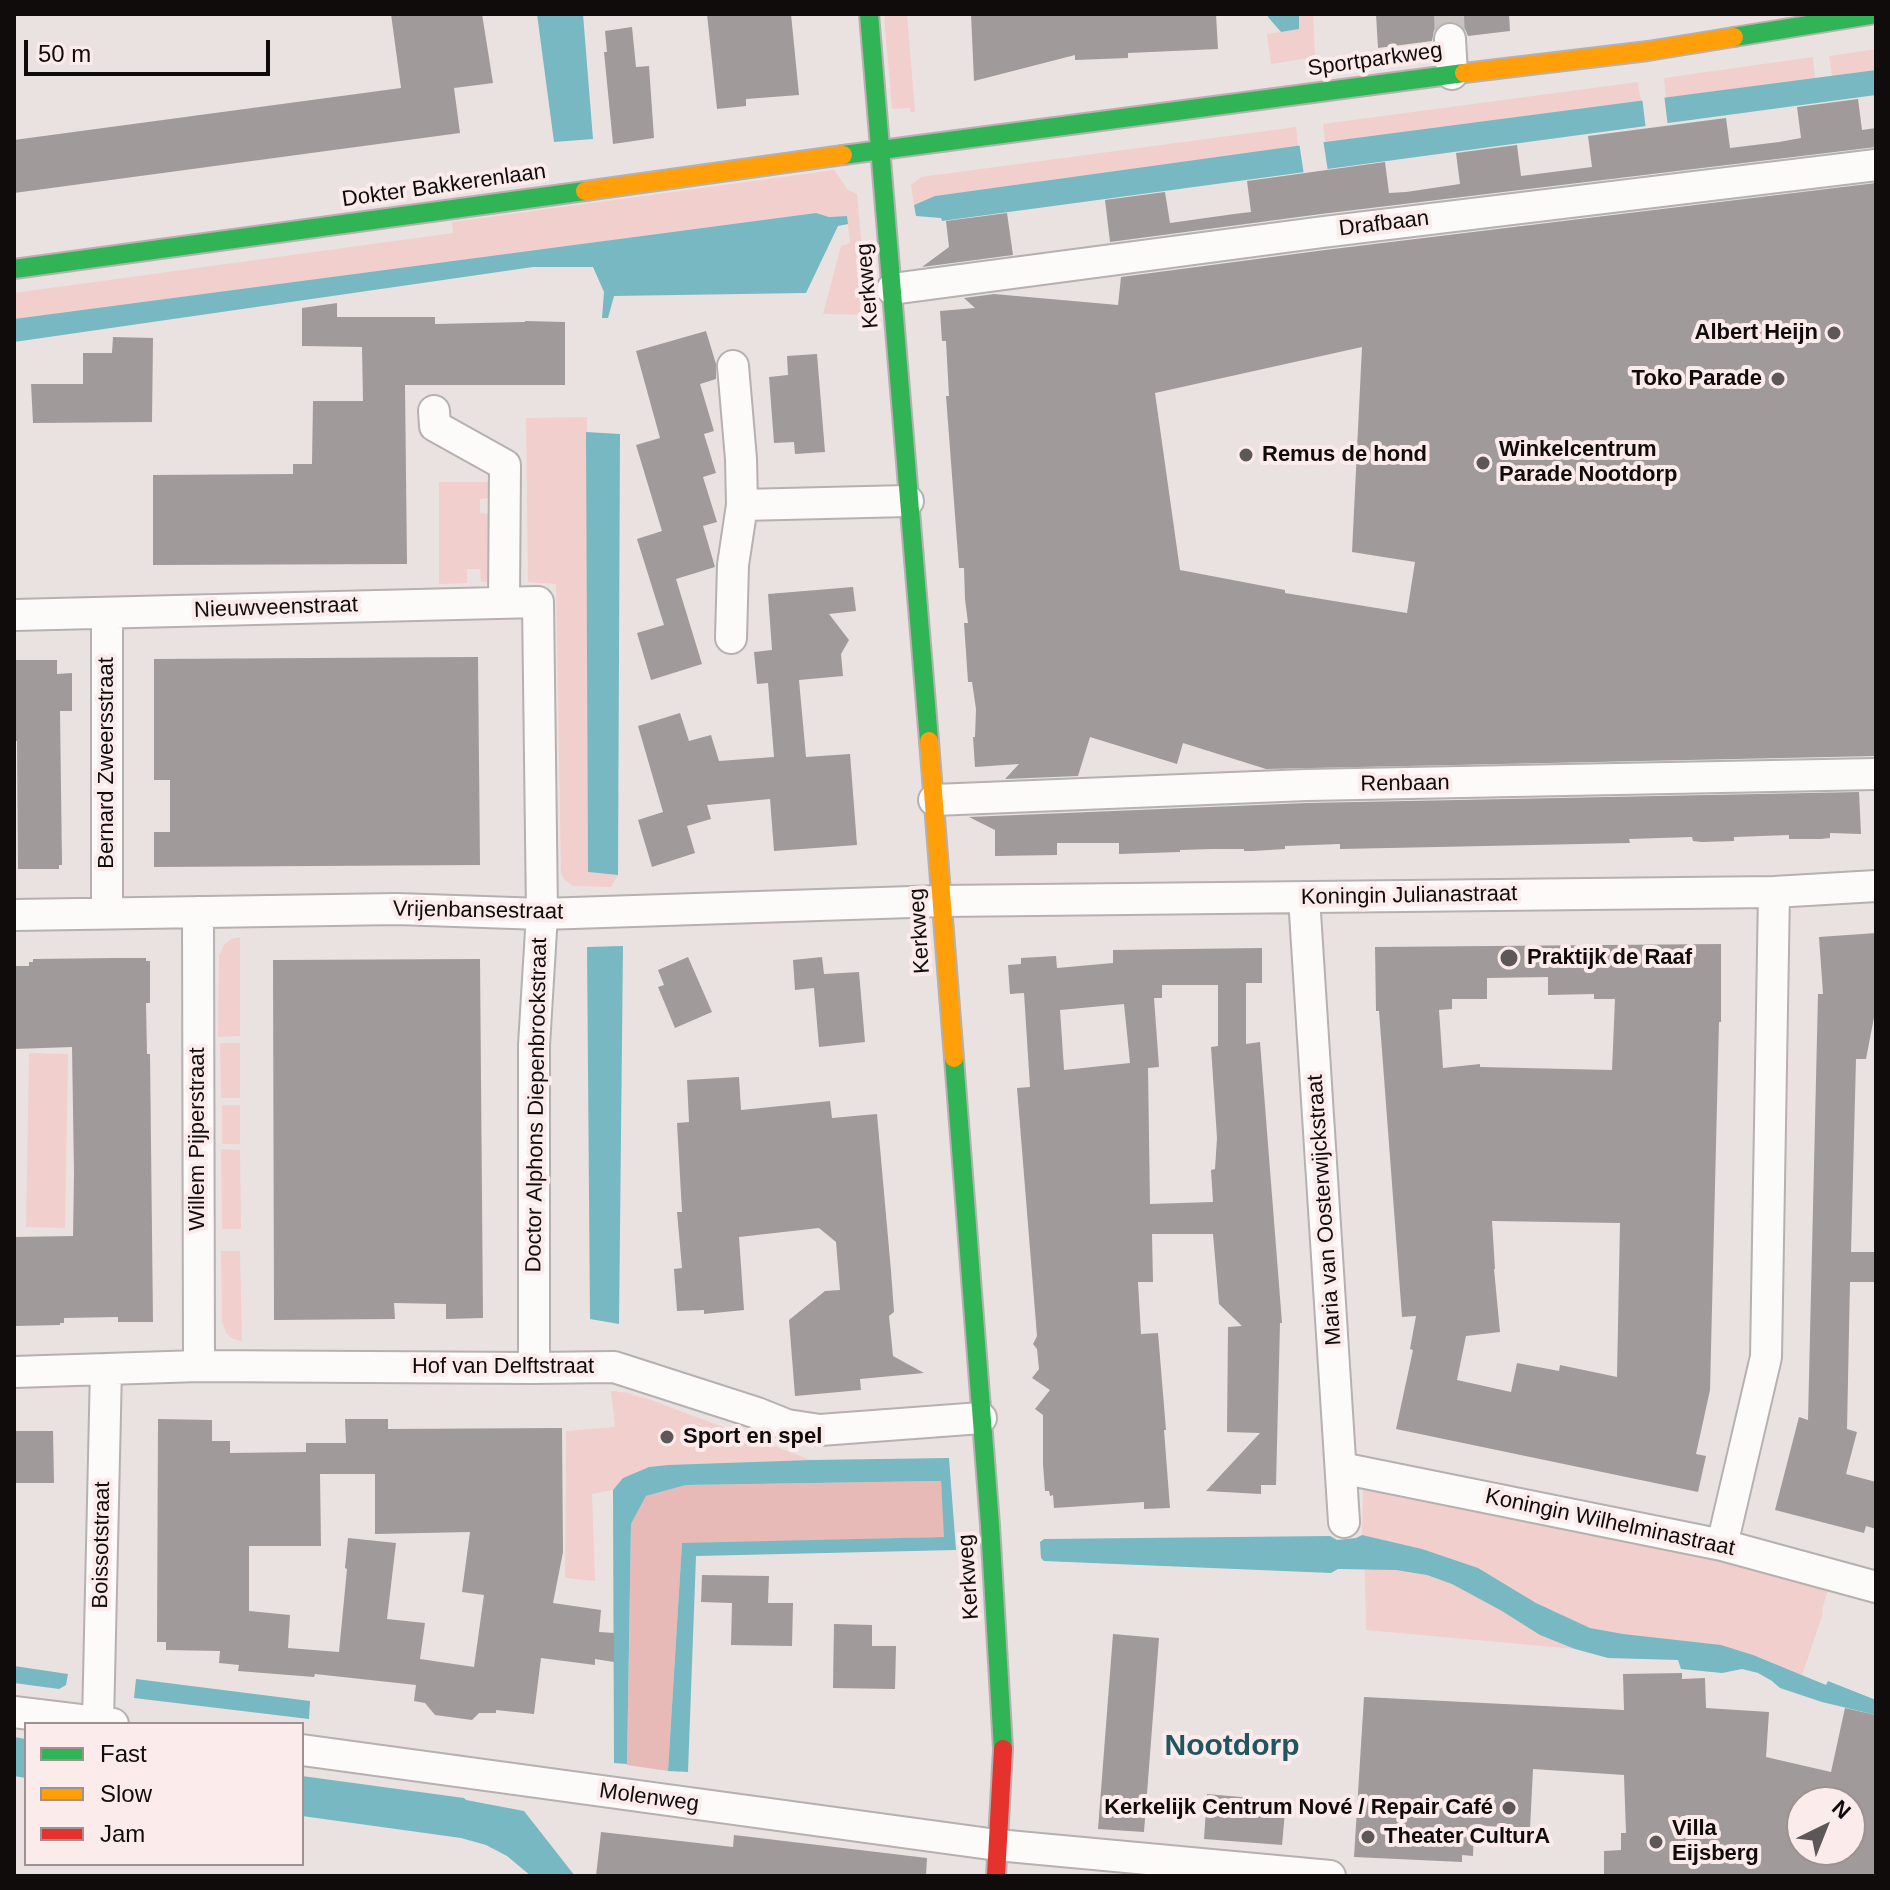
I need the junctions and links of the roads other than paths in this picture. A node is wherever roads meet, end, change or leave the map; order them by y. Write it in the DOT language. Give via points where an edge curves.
graph roads {
  1 [pos="869,14"];
  2 [pos="1864,15"];
  3 [pos="1450,39"];
  4 [pos="1452,74"];
  5 [pos="880,150"];
  6 [pos="1876,165"];
  7 [pos="14,269"];
  8 [pos="892,289"];
  9 [pos="733,366"];
  10 [pos="434,411"];
  11 [pos="908,501"];
  12 [pos="742,505"];
  13 [pos="504,602"];
  14 [pos="538,602"];
  15 [pos="107,613"];
  16 [pos="14,615"];
  17 [pos="731,638"];
  18 [pos="1876,774"];
  19 [pos="934,800"];
  20 [pos="1876,886"];
  21 [pos="1774,892"];
  22 [pos="1304,897"];
  23 [pos="942,901"];
  24 [pos="198,912"];
  25 [pos="107,913"];
  26 [pos="542,914"];
  27 [pos="14,915"];
  28 [pos="199,1366"];
  29 [pos="534,1368"];
  30 [pos="106,1369"];
  31 [pos="14,1372"];
  32 [pos="981,1418"];
  33 [pos="1341,1468"];
  34 [pos="1344,1522"];
  35 [pos="1722,1545"];
  36 [pos="1876,1587"];
  37 [pos="14,1712"];
  38 [pos="98,1722"];
  39 [pos="106,1722"];
  40 [pos="304,1750"];
  41 [pos="997,1845"];
  42 [pos="996,1876"];
  43 [pos="1330,1876"];
  1 -- 5 [label="street, Kerkweg"];
  2 -- 4 [label="street, Sportparkweg" via="1648,51"];
  3 -- 4 [label="street"];
  4 -- 5 [label="street, Sportparkweg"];
  5 -- 7 [label="street, Dokter Bakkerenlaan"];
  5 -- 8 [label="street, Kerkweg"];
  6 -- 8 [label="street, Drafbaan"];
  8 -- 11 [label="street, Kerkweg"];
  9 -- 12 [label="street"];
  10 -- 13 [label="street" via="435,426 505,465"];
  11 -- 12 [label="street"];
  11 -- 19 [label="street, Kerkweg"];
  12 -- 17 [label="street" via="733,565"];
  13 -- 14 [label="street, Nieuwveenstraat"];
  13 -- 15 [label="street, Nieuwveenstraat"];
  14 -- 26 [label="street, Doctor Alphons Diepenbrockstraat"];
  15 -- 16 [label="street, Nieuwveenstraat"];
  15 -- 25 [label="street, Bernard Zweersstraat"];
  18 -- 19 [label="street, Renbaan" via="1306,785"];
  19 -- 23 [label="street, Kerkweg"];
  20 -- 21 [label="street, Koningin Julianastraat"];
  21 -- 22 [label="street, Koningin Julianastraat"];
  21 -- 35 [label="street" via="1766,1357"];
  22 -- 23 [label="street, Koningin Julianastraat"];
  22 -- 33 [label="street, Maria van Oosterwijckstraat"];
  23 -- 26 [label="street, Vrijenbansestraat"];
  23 -- 32 [label="street, Kerkweg"];
  24 -- 25 [label="street, Vrijenbansestraat"];
  24 -- 26 [label="street, Vrijenbansestraat" via="397,909"];
  24 -- 28 [label="street, Willem Pijperstraat"];
  25 -- 27 [label="street, Vrijenbansestraat"];
  26 -- 29 [label="street, Doctor Alphons Diepenbrockstraat" via="534,1045"];
  28 -- 29 [label="street, Hof van Delftstraat"];
  28 -- 30 [label="street, Hof van Delftstraat"];
  29 -- 32 [label="street, Hof van Delftstraat" via="614,1367 787,1425 820,1430"];
  30 -- 31 [label="street, Hof van Delftstraat"];
  30 -- 39 [label="street, Boissotstraat"];
  32 -- 41 [label="street, Kerkweg" via="1004,1738"];
  33 -- 34 [label="street, Maria van Oosterwijckstraat"];
  33 -- 35 [label="street, Koningin Wilhelminastraat"];
  35 -- 36 [label="street, Koningin Wilhelminastraat"];
  37 -- 38 [label="street"];
  40 -- 41 [label="street, Molenweg"];
  41 -- 42 [label="street, Kerkweg"];
  41 -- 43 [label="street, Molenweg"];
}
